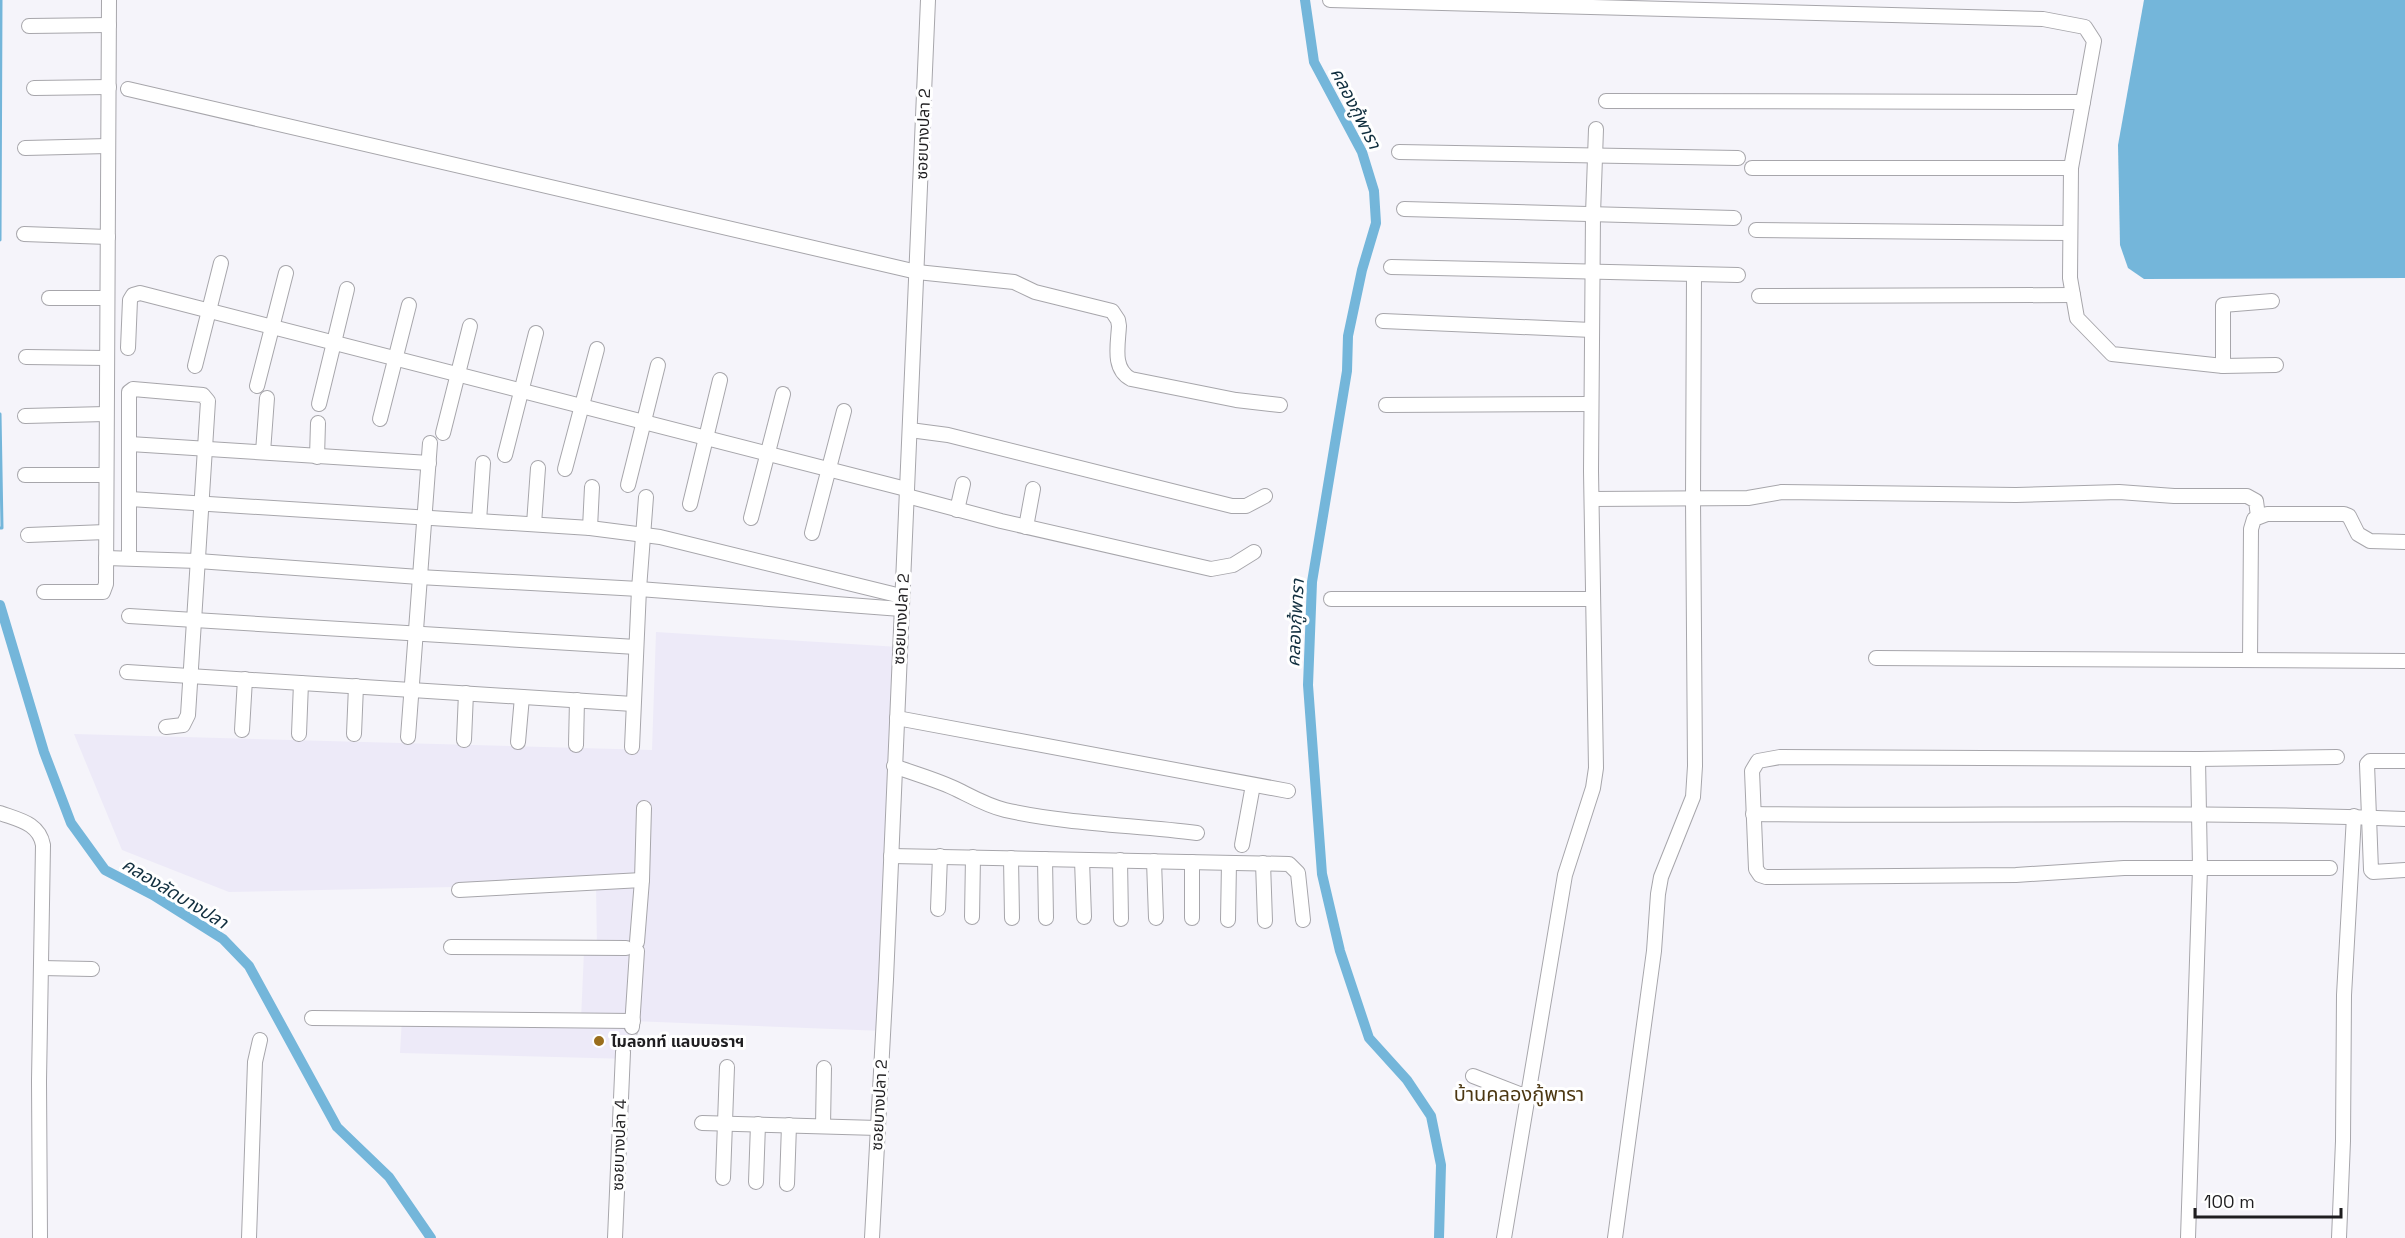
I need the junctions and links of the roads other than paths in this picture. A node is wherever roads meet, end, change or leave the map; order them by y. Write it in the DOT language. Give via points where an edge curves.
graph roads {
  1 [pos="109,0"];
  2 [pos="928,0"];
  3 [pos="1330,0"];
  4 [pos="109,25"];
  5 [pos="29,26"];
  6 [pos="109,87"];
  7 [pos="34,88"];
  8 [pos="128,89"];
  9 [pos="1606,101"];
  10 [pos="2083,102"];
  11 [pos="1596,129"];
  12 [pos="108,146"];
  13 [pos="25,148"];
  14 [pos="1399,152"];
  15 [pos="1595,155"];
  16 [pos="1738,158"];
  17 [pos="1752,168"];
  18 [pos="2071,168"];
  19 [pos="1404,209"];
  20 [pos="1593,214"];
  21 [pos="1734,218"];
  22 [pos="1756,230"];
  23 [pos="2070,233"];
  24 [pos="24,234"];
  25 [pos="108,237"];
  26 [pos="221,263"];
  27 [pos="1391,267"];
  28 [pos="1593,271"];
  29 [pos="917,272"];
  30 [pos="286,273"];
  31 [pos="1694,274"];
  32 [pos="1738,274"];
  33 [pos="347,289"];
  34 [pos="2073,295"];
  35 [pos="1759,296"];
  36 [pos="49,298"];
  37 [pos="107,298"];
  38 [pos="2272,301"];
  39 [pos="409,305"];
  40 [pos="208,312"];
  41 [pos="1383,321"];
  42 [pos="470,326"];
  43 [pos="272,328"];
  44 [pos="1592,330"];
  45 [pos="536,333"];
  46 [pos="334,343"];
  47 [pos="128,348"];
  48 [pos="597,349"];
  49 [pos="26,357"];
  50 [pos="106,358"];
  51 [pos="395,358"];
  52 [pos="658,365"];
  53 [pos="2276,365"];
  54 [pos="195,366"];
  55 [pos="2223,366"];
  56 [pos="458,375"];
  57 [pos="720,380"];
  58 [pos="257,386"];
  59 [pos="520,391"];
  60 [pos="783,394"];
  61 [pos="267,398"];
  62 [pos="318,404"];
  63 [pos="1280,405"];
  64 [pos="1386,405"];
  65 [pos="1591,405"];
  66 [pos="581,406"];
  67 [pos="844,411"];
  68 [pos="106,414"];
  69 [pos="25,416"];
  70 [pos="380,419"];
  71 [pos="644,422"];
  72 [pos="318,423"];
  73 [pos="910,430"];
  74 [pos="443,434"];
  75 [pos="705,438"];
  76 [pos="430,443"];
  77 [pos="130,444"];
  78 [pos="207,448"];
  79 [pos="263,452"];
  80 [pos="767,454"];
  81 [pos="505,455"];
  82 [pos="317,457"];
  83 [pos="429,463"];
  84 [pos="483,463"];
  85 [pos="538,468"];
  86 [pos="565,469"];
  87 [pos="828,469"];
  88 [pos="25,475"];
  89 [pos="106,475"];
  90 [pos="963,484"];
  91 [pos="628,485"];
  92 [pos="592,487"];
  93 [pos="1033,489"];
  94 [pos="907,493"];
  95 [pos="1264,496"];
  96 [pos="646,497"];
  97 [pos="130,499"];
  98 [pos="1592,499"];
  99 [pos="1693,500"];
  100 [pos="203,503"];
  101 [pos="690,504"];
  102 [pos="957,510"];
  103 [pos="2259,516"];
  104 [pos="424,518"];
  105 [pos="751,518"];
  106 [pos="479,521"];
  107 [pos="534,524"];
  108 [pos="1026,527"];
  109 [pos="590,528"];
  110 [pos="106,532"];
  111 [pos="812,533"];
  112 [pos="28,535"];
  113 [pos="645,535"];
  114 [pos="2405,542"];
  115 [pos="1254,552"];
  116 [pos="106,558"];
  117 [pos="129,558"];
  118 [pos="198,561"];
  119 [pos="419,577"];
  120 [pos="869,588"];
  121 [pos="639,589"];
  122 [pos="44,592"];
  123 [pos="1331,599"];
  124 [pos="1592,599"];
  125 [pos="901,603"];
  126 [pos="868,606"];
  127 [pos="129,616"];
  128 [pos="194,620"];
  129 [pos="415,635"];
  130 [pos="636,647"];
  131 [pos="1876,658"];
  132 [pos="2250,660"];
  133 [pos="2405,661"];
  134 [pos="127,672"];
  135 [pos="190,675"];
  136 [pos="245,679"];
  137 [pos="301,683"];
  138 [pos="356,686"];
  139 [pos="411,690"];
  140 [pos="466,693"];
  141 [pos="522,697"];
  142 [pos="577,700"];
  143 [pos="633,704"];
  144 [pos="897,718"];
  145 [pos="165,727"];
  146 [pos="242,730"];
  147 [pos="300,734"];
  148 [pos="354,734"];
  149 [pos="408,737"];
  150 [pos="464,740"];
  151 [pos="518,742"];
  152 [pos="576,745"];
  153 [pos="632,747"];
  154 [pos="2337,757"];
  155 [pos="2198,759"];
  156 [pos="2405,761"];
  157 [pos="894,766"];
  158 [pos="1253,785"];
  159 [pos="1288,791"];
  160 [pos="644,808"];
  161 [pos="0,813"];
  162 [pos="1753,814"];
  163 [pos="2199,816"];
  164 [pos="2354,816"];
  165 [pos="2369,817"];
  166 [pos="2405,819"];
  167 [pos="1197,832"];
  168 [pos="1242,845"];
  169 [pos="891,856"];
  170 [pos="940,856"];
  171 [pos="973,857"];
  172 [pos="1011,858"];
  173 [pos="1045,859"];
  174 [pos="1082,860"];
  175 [pos="1120,860"];
  176 [pos="1154,861"];
  177 [pos="1192,862"];
  178 [pos="1228,863"];
  179 [pos="1263,863"];
  180 [pos="2200,868"];
  181 [pos="2330,868"];
  182 [pos="2405,870"];
  183 [pos="642,880"];
  184 [pos="459,890"];
  185 [pos="938,909"];
  186 [pos="972,916"];
  187 [pos="1084,917"];
  188 [pos="1012,918"];
  189 [pos="1046,918"];
  190 [pos="1156,918"];
  191 [pos="1192,918"];
  192 [pos="1121,919"];
  193 [pos="1228,920"];
  194 [pos="1303,920"];
  195 [pos="1265,921"];
  196 [pos="451,947"];
  197 [pos="633,947"];
  198 [pos="41,968"];
  199 [pos="92,969"];
  200 [pos="312,1017"];
  201 [pos="260,1040"];
  202 [pos="623,1052"];
  203 [pos="727,1067"];
  204 [pos="824,1068"];
  205 [pos="1473,1076"];
  206 [pos="1527,1097"];
  207 [pos="702,1123"];
  208 [pos="726,1123"];
  209 [pos="758,1124"];
  210 [pos="789,1125"];
  211 [pos="823,1126"];
  212 [pos="878,1128"];
  213 [pos="723,1178"];
  214 [pos="756,1182"];
  215 [pos="787,1184"];
  216 [pos="40,1238"];
  217 [pos="249,1238"];
  218 [pos="615,1238"];
  219 [pos="872,1238"];
  220 [pos="1504,1238"];
  221 [pos="1615,1238"];
  222 [pos="2188,1238"];
  223 [pos="2339,1238"];
  1 -- 4 [label="street"];
  2 -- 29 [label="street, ซอยบางปลา 2"];
  3 -- 10 [label="street" via="2043,19 2085,27 2094,41"];
  4 -- 5 [label="street"];
  4 -- 6 [label="street"];
  6 -- 7 [label="street"];
  6 -- 12 [label="street"];
  8 -- 29 [label="street"];
  9 -- 10 [label="street"];
  10 -- 18 [label="street"];
  11 -- 15 [label="street"];
  12 -- 13 [label="street"];
  12 -- 25 [label="street"];
  14 -- 15 [label="street"];
  15 -- 16 [label="street"];
  15 -- 20 [label="street"];
  17 -- 18 [label="street"];
  18 -- 23 [label="street"];
  19 -- 20 [label="street"];
  20 -- 21 [label="street"];
  20 -- 28 [label="street"];
  22 -- 23 [label="street"];
  23 -- 34 [label="street"];
  24 -- 25 [label="street"];
  25 -- 37 [label="street"];
  26 -- 40 [label="street"];
  27 -- 28 [label="street"];
  28 -- 31 [label="street"];
  28 -- 44 [label="street"];
  29 -- 63 [label="street" via="1014,282 1035,292 1107,309 1118,320 1118,361 1127,377 1236,400"];
  29 -- 73 [label="street, ซอยบางปลา 2"];
  30 -- 43 [label="street"];
  31 -- 32 [label="street"];
  31 -- 99 [label="street"];
  33 -- 46 [label="street"];
  34 -- 35 [label="street"];
  34 -- 55 [label="street" via="2077,318 2112,354"];
  36 -- 37 [label="street"];
  37 -- 50 [label="street"];
  38 -- 55 [label="street" via="2223,305"];
  39 -- 51 [label="street"];
  40 -- 43 [label="street"];
  40 -- 47 [label="street" via="133,294"];
  40 -- 54 [label="street"];
  41 -- 44 [label="street"];
  42 -- 56 [label="street"];
  43 -- 46 [label="street"];
  43 -- 58 [label="street"];
  44 -- 65 [label="street"];
  45 -- 59 [label="street"];
  46 -- 51 [label="street"];
  46 -- 62 [label="street"];
  48 -- 66 [label="street"];
  49 -- 50 [label="street"];
  50 -- 68 [label="street"];
  51 -- 56 [label="street"];
  51 -- 70 [label="street"];
  52 -- 71 [label="street"];
  53 -- 55 [label="street"];
  56 -- 59 [label="street"];
  56 -- 74 [label="street"];
  57 -- 75 [label="street"];
  59 -- 66 [label="street"];
  59 -- 81 [label="street"];
  60 -- 80 [label="street"];
  61 -- 79 [label="street"];
  64 -- 65 [label="street"];
  65 -- 98 [label="street"];
  66 -- 71 [label="street"];
  66 -- 86 [label="street"];
  67 -- 87 [label="street"];
  68 -- 69 [label="street"];
  68 -- 89 [label="street"];
  71 -- 75 [label="street"];
  71 -- 91 [label="street"];
  72 -- 82 [label="street"];
  73 -- 94 [label="street, ซอยบางปลา 2"];
  73 -- 95 [label="street" via="948,435 1232,506 1246,506"];
  75 -- 80 [label="street"];
  75 -- 101 [label="street"];
  76 -- 83 [label="street"];
  77 -- 78 [label="street"];
  77 -- 78 [label="street" via="129,395 133,389 203,395 208,401"];
  77 -- 97 [label="street"];
  78 -- 79 [label="street"];
  78 -- 100 [label="street"];
  79 -- 82 [label="street"];
  80 -- 87 [label="street"];
  80 -- 105 [label="street"];
  82 -- 83 [label="street"];
  83 -- 104 [label="street"];
  84 -- 106 [label="street"];
  85 -- 107 [label="street"];
  87 -- 94 [label="street"];
  87 -- 111 [label="street"];
  88 -- 89 [label="street"];
  89 -- 110 [label="street"];
  90 -- 102 [label="street"];
  92 -- 109 [label="street"];
  93 -- 108 [label="street"];
  94 -- 102 [label="street"];
  94 -- 125 [label="street, ซอยบางปลา 2"];
  96 -- 113 [label="street"];
  97 -- 100 [label="street"];
  97 -- 117 [label="street"];
  98 -- 99 [label="street"];
  98 -- 124 [label="street"];
  99 -- 103 [label="street" via="1749,498 1782,492 2119,492 2247,496 2256,501"];
  99 -- 221 [label="street" via="1693,797 1658,894 1654,951"];
  100 -- 104 [label="street"];
  100 -- 118 [label="street"];
  102 -- 108 [label="street"];
  103 -- 114 [label="street" via="2344,514 2358,534 2370,541"];
  103 -- 132 [label="street" via="2251,529"];
  104 -- 106 [label="street"];
  104 -- 119 [label="street"];
  106 -- 107 [label="street"];
  107 -- 109 [label="street"];
  108 -- 115 [label="street" via="1211,569 1233,565"];
  109 -- 113 [label="street"];
  110 -- 112 [label="street"];
  110 -- 116 [label="street"];
  113 -- 120 [label="street"];
  113 -- 121 [label="street"];
  116 -- 117 [label="street"];
  116 -- 122 [label="street" via="103,592"];
  117 -- 118 [label="street"];
  118 -- 119 [label="street"];
  118 -- 128 [label="street"];
  119 -- 121 [label="street"];
  119 -- 129 [label="street"];
  120 -- 125 [label="street"];
  120 -- 126 [label="street"];
  121 -- 126 [label="street"];
  121 -- 130 [label="street"];
  123 -- 124 [label="street"];
  124 -- 206 [label="street" via="1595,777 1565,875"];
  125 -- 126 [label="street"];
  125 -- 144 [label="street, ซอยบางปลา 2"];
  127 -- 128 [label="street"];
  128 -- 129 [label="street"];
  128 -- 135 [label="street"];
  129 -- 130 [label="street"];
  129 -- 139 [label="street"];
  130 -- 143 [label="street"];
  131 -- 132 [label="street"];
  132 -- 133 [label="street"];
  134 -- 135 [label="street"];
  135 -- 136 [label="street"];
  135 -- 145 [label="street" via="187,722"];
  136 -- 137 [label="street"];
  136 -- 146 [label="street"];
  137 -- 138 [label="street"];
  137 -- 147 [label="street"];
  138 -- 139 [label="street"];
  138 -- 148 [label="street"];
  139 -- 140 [label="street"];
  139 -- 149 [label="street"];
  140 -- 141 [label="street"];
  140 -- 150 [label="street"];
  141 -- 142 [label="street"];
  141 -- 151 [label="street"];
  142 -- 143 [label="street"];
  142 -- 152 [label="street"];
  143 -- 153 [label="street"];
  144 -- 157 [label="street, ซอยบางปลา 2"];
  144 -- 158 [label="street"];
  154 -- 155 [label="street"];
  155 -- 162 [label="street" via="1764,758 1752,771"];
  155 -- 163 [label="street"];
  156 -- 165 [label="street" via="2368,762"];
  157 -- 167 [label="street" via="1005,810 1091,823"];
  157 -- 169 [label="street, ซอยบางปลา 2"];
  158 -- 159 [label="street"];
  158 -- 168 [label="street"];
  160 -- 183 [label="street"];
  161 -- 198 [label="street" via="32,825 41,836"];
  162 -- 163 [label="street"];
  162 -- 180 [label="street" via="1756,869 1766,877 2016,875"];
  163 -- 164 [label="street"];
  163 -- 180 [label="street"];
  164 -- 165 [label="street"];
  164 -- 223 [label="street" via="2344,995"];
  165 -- 166 [label="street"];
  165 -- 182 [label="street" via="2371,872"];
  169 -- 170 [label="street"];
  169 -- 212 [label="street, ซอยบางปลา 2"];
  170 -- 171 [label="street"];
  170 -- 185 [label="street"];
  171 -- 172 [label="street"];
  171 -- 186 [label="street"];
  172 -- 173 [label="street"];
  172 -- 188 [label="street"];
  173 -- 174 [label="street"];
  173 -- 189 [label="street"];
  174 -- 175 [label="street"];
  174 -- 187 [label="street"];
  175 -- 176 [label="street"];
  175 -- 192 [label="street"];
  176 -- 177 [label="street"];
  176 -- 190 [label="street"];
  177 -- 178 [label="street"];
  177 -- 191 [label="street"];
  178 -- 179 [label="street"];
  178 -- 193 [label="street"];
  179 -- 194 [label="street" via="1294,867"];
  179 -- 195 [label="street"];
  180 -- 181 [label="street"];
  180 -- 222 [label="street"];
  183 -- 184 [label="street"];
  183 -- 197 [label="street"];
  196 -- 197 [label="street"];
  197 -- 200 [label="street" via="632,1025"];
  198 -- 199 [label="street"];
  198 -- 216 [label="street"];
  201 -- 217 [label="street" via="255,1062"];
  202 -- 218 [label="street, ซอยบางปลา 4"];
  203 -- 208 [label="street"];
  204 -- 211 [label="street"];
  205 -- 206 [label="street"];
  206 -- 220 [label="street"];
  207 -- 208 [label="street"];
  208 -- 209 [label="street"];
  208 -- 213 [label="street"];
  209 -- 210 [label="street"];
  209 -- 214 [label="street"];
  210 -- 211 [label="street"];
  210 -- 215 [label="street"];
  211 -- 212 [label="street"];
  212 -- 219 [label="street, ซอยบางปลา 2"];
}
